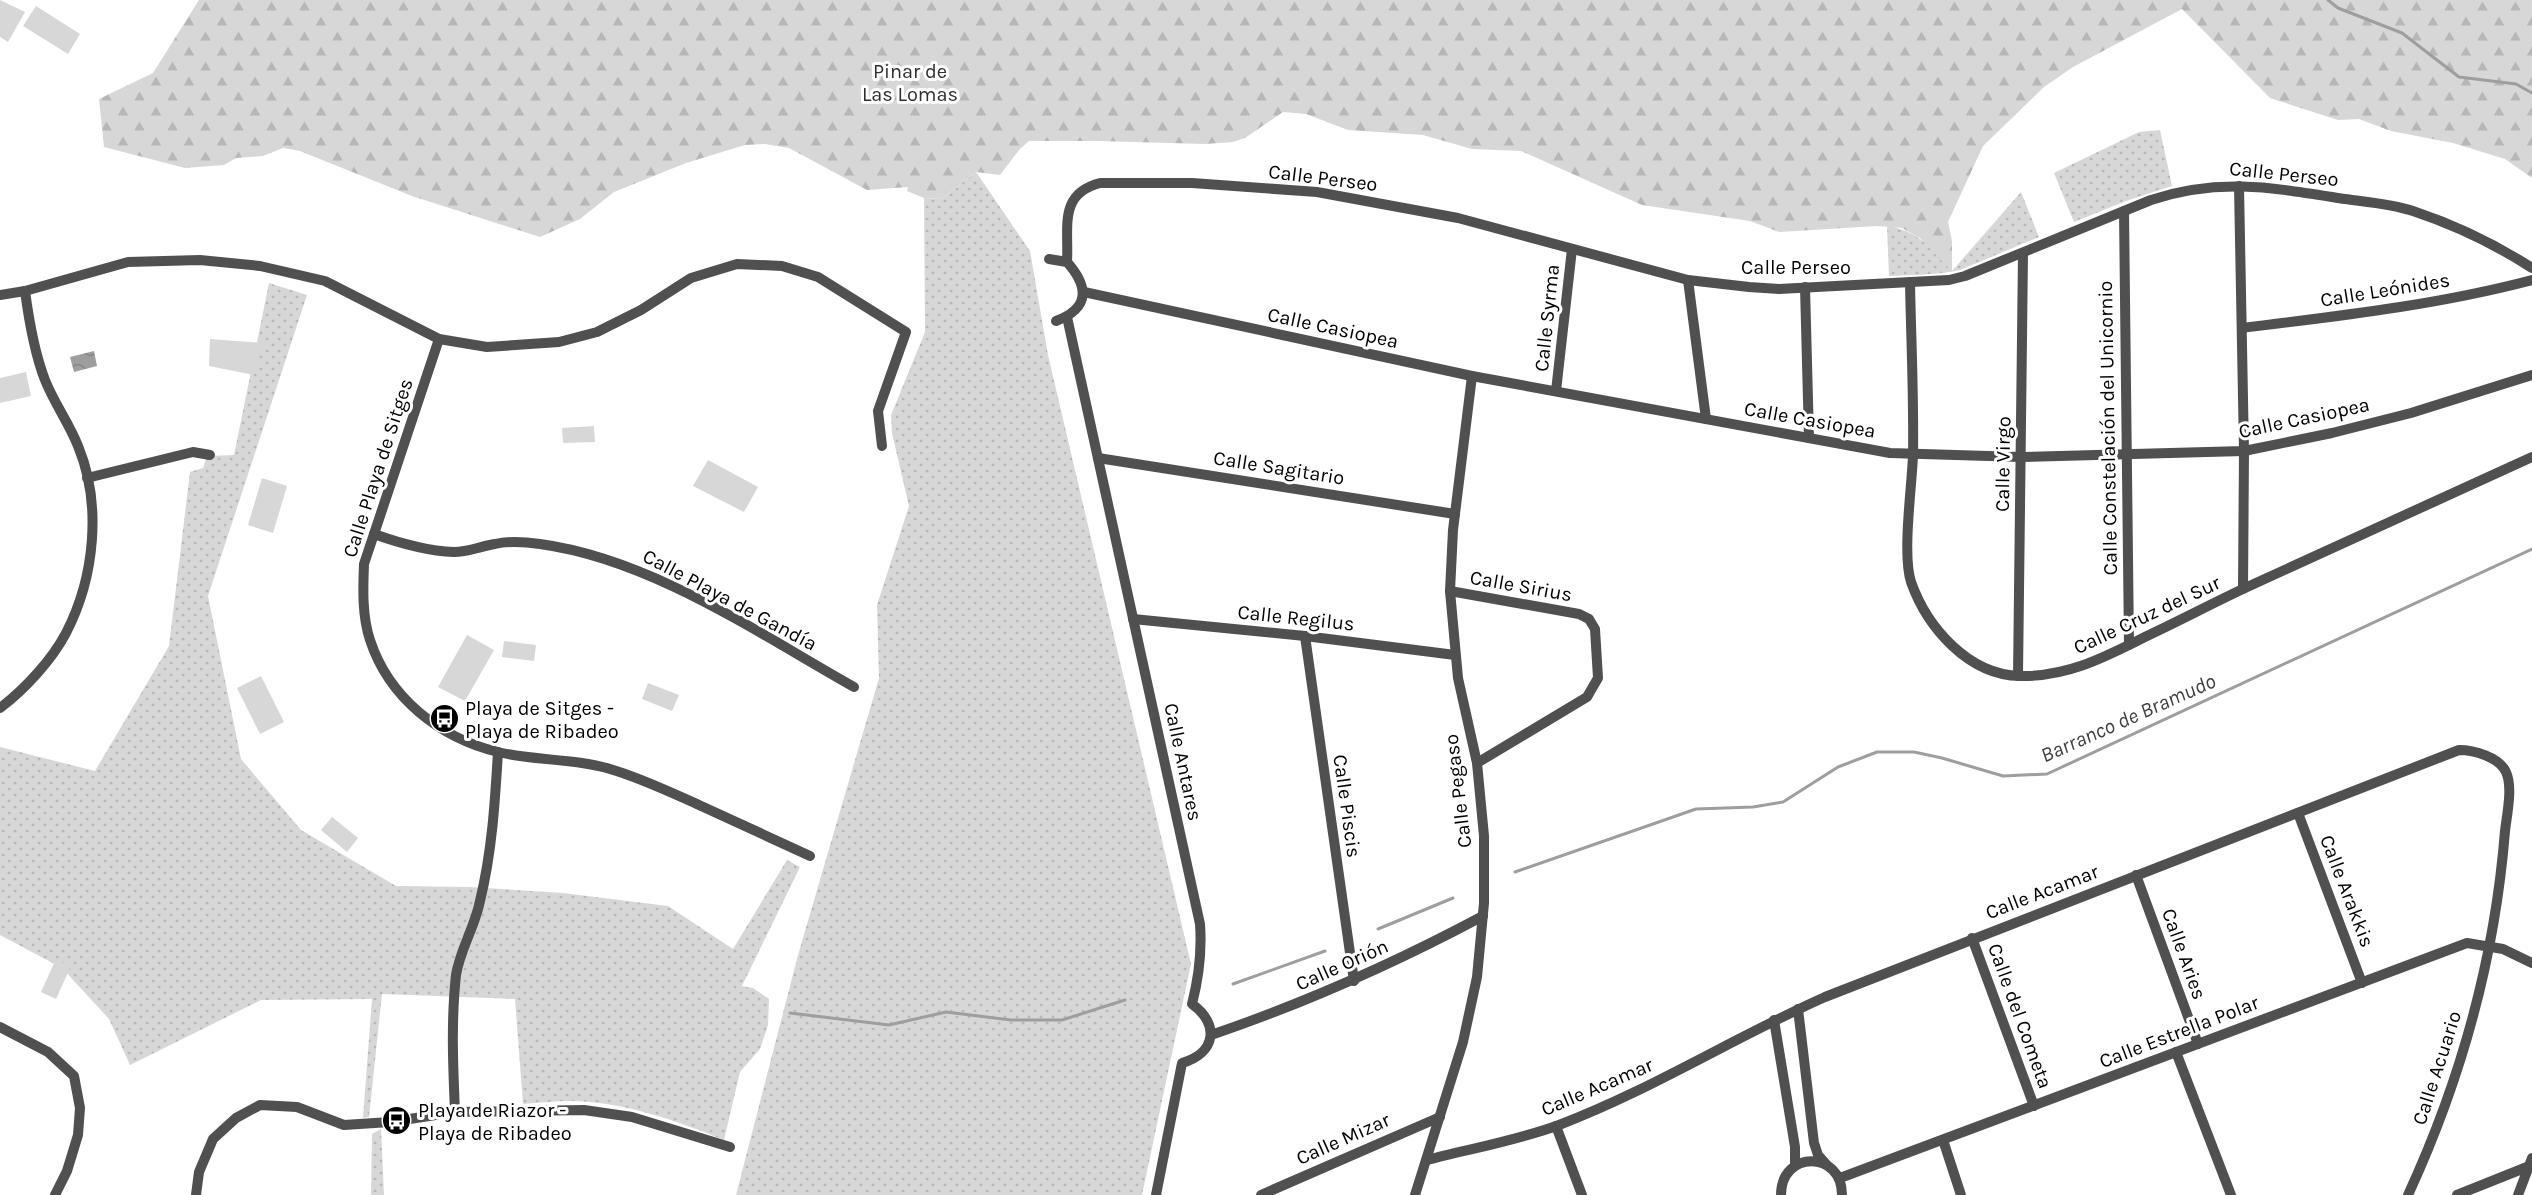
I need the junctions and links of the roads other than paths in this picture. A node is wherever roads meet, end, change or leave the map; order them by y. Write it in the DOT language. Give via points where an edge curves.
graph roads {
  1 [pos="2239,186"];
  2 [pos="2124,211"];
  3 [pos="1572,249"];
  4 [pos="2023,253"];
  5 [pos="1049,259"];
  6 [pos="1067,262"];
  7 [pos="2532,268"];
  8 [pos="1688,280"];
  9 [pos="2532,280"];
  10 [pos="1910,282"];
  11 [pos="1805,287"];
  12 [pos="25,291"];
  13 [pos="1084,292"];
  14 [pos="0,295"];
  15 [pos="2242,328"];
  16 [pos="439,339"];
  17 [pos="2532,375"];
  18 [pos="1472,376"];
  19 [pos="1556,392"];
  20 [pos="1706,419"];
  21 [pos="1809,438"];
  22 [pos="882,446"];
  23 [pos="2244,451"];
  24 [pos="1913,453"];
  25 [pos="2126,454"];
  26 [pos="210,455"];
  27 [pos="2021,457"];
  28 [pos="2532,457"];
  29 [pos="1098,458"];
  30 [pos="87,478"];
  31 [pos="1455,514"];
  32 [pos="374,534"];
  33 [pos="2243,590"];
  34 [pos="1450,591"];
  35 [pos="1132,619"];
  36 [pos="1305,636"];
  37 [pos="2129,645"];
  38 [pos="1455,655"];
  39 [pos="2018,676"];
  40 [pos="854,687"];
  41 [pos="0,708"];
  42 [pos="498,752"];
  43 [pos="1477,764"];
  44 [pos="2298,813"];
  45 [pos="810,856"];
  46 [pos="2136,875"];
  47 [pos="1483,916"];
  48 [pos="1972,938"];
  49 [pos="2490,948"];
  50 [pos="2532,963"];
  51 [pos="1354,981"];
  52 [pos="2362,983"];
  53 [pos="1797,1009"];
  54 [pos="1774,1020"];
  55 [pos="0,1027"];
  56 [pos="1211,1035"];
  57 [pos="2198,1044"];
  58 [pos="2176,1052"];
  59 [pos="2034,1106"];
  60 [pos="455,1112"];
  61 [pos="1440,1117"];
  62 [pos="1557,1126"];
  63 [pos="1943,1140"];
  64 [pos="730,1147"];
  65 [pos="1427,1160"];
  66 [pos="2531,1163"];
  67 [pos="1826,1164"];
  68 [pos="1795,1165"];
  69 [pos="1839,1179"];
  70 [pos="55,1195"];
  71 [pos="196,1195"];
  72 [pos="1156,1195"];
  73 [pos="1261,1195"];
  74 [pos="1415,1195"];
  75 [pos="1582,1195"];
  76 [pos="1781,1195"];
  77 [pos="1842,1195"];
  78 [pos="1961,1195"];
  79 [pos="2230,1195"];
  80 [pos="2408,1195"];
  81 [pos="2457,1195"];
  82 [pos="2518,1195"];
  1 -- 2 [label="street, Calle Perseo" via="2188,190"];
  1 -- 7 [label="street, Calle Perseo" via="2409,210 2500,248"];
  1 -- 15 [label="street"];
  2 -- 4 [label="street, Calle Perseo"];
  2 -- 25 [label="street, Calle Constelación del Unicornio"];
  3 -- 6 [label="street, Calle Perseo" via="1458,218 1317,192 1192,183 1100,183 1086,186 1070,206"];
  3 -- 8 [label="street, Calle Perseo"];
  3 -- 19 [label="street, Calle Syrma"];
  4 -- 10 [label="street, Calle Perseo" via="1965,276"];
  4 -- 27 [label="street, Calle Virgo"];
  5 -- 6 [label="street"];
  6 -- 13 [label="street" via="1081,280"];
  8 -- 11 [label="street, Calle Perseo" via="1779,289"];
  8 -- 20 [label="street"];
  9 -- 15 [label="street, Calle Leónides" via="2362,313"];
  10 -- 11 [label="street, Calle Perseo"];
  10 -- 24 [label="street, Calle Cruz del Sur"];
  11 -- 21 [label="street"];
  12 -- 14 [label="street"];
  12 -- 16 [label="street" via="128,262 200,260 260,266 325,281"];
  12 -- 30 [label="street" via="31,332 45,379 78,446"];
  13 -- 18 [label="street, Calle Casiopea"];
  13 -- 29 [label="street, Calle Antares" via="1075,310 1061,319"];
  15 -- 23 [label="street"];
  16 -- 22 [label="street" via="487,347 559,342 597,332 691,278 737,264 782,266 818,277 906,332 878,411"];
  16 -- 32 [label="street, Calle Playa de Sitges"];
  17 -- 23 [label="street, Calle Casiopea" via="2411,413"];
  18 -- 19 [label="street, Calle Casiopea"];
  18 -- 31 [label="street, Calle Pegaso"];
  19 -- 20 [label="street, Calle Casiopea"];
  20 -- 21 [label="street, Calle Casiopea"];
  21 -- 24 [label="street, Calle Casiopea" via="1890,453"];
  23 -- 25 [label="street, Calle Casiopea"];
  23 -- 33 [label="street"];
  24 -- 27 [label="street, Calle Casiopea"];
  24 -- 39 [label="street, Calle Cruz del Sur" via="1908,551 1910,579 1922,606 1942,636 1966,657 1997,672"];
  25 -- 27 [label="street, Calle Casiopea"];
  25 -- 37 [label="street, Calle Constelación del Unicornio"];
  26 -- 30 [label="street" via="193,452"];
  27 -- 39 [label="street, Calle Virgo"];
  28 -- 33 [label="street, Calle Cruz del Sur"];
  29 -- 31 [label="street, Calle Sagitario"];
  29 -- 35 [label="street, Calle Antares"];
  30 -- 41 [label="street" via="92,531 86,579 66,633 18,694"];
  31 -- 34 [label="street, Calle Pegaso"];
  32 -- 40 [label="street, Calle Playa de Gandía" via="418,547 455,552 497,543 539,544 599,556 647,574 705,603"];
  32 -- 42 [label="street, Calle Playa de Sitges" via="364,564 363,600 370,640 390,680 415,711 452,736"];
  33 -- 37 [label="street, Calle Cruz del Sur"];
  34 -- 38 [label="street, Calle Pegaso"];
  34 -- 43 [label="street, Calle Sirius" via="1579,614 1589,619 1595,629 1598,678 1587,697"];
  35 -- 36 [label="street, Calle Regilus"];
  35 -- 56 [label="street, Calle Antares" via="1200,924 1199,977 1192,1004 1203,1012"];
  36 -- 38 [label="street, Calle Regilus"];
  36 -- 51 [label="street, Calle Piscis"];
  37 -- 39 [label="street, Calle Cruz del Sur" via="2094,663 2060,674"];
  38 -- 43 [label="street, Calle Pegaso"];
  42 -- 45 [label="street, Calle Playa de Sitges" via="609,768 651,783"];
  42 -- 60 [label="street" via="489,865 480,905 456,973 452,1041"];
  43 -- 47 [label="street, Calle Pegaso" via="1484,836"];
  44 -- 46 [label="street, Calle Acamar"];
  44 -- 49 [label="street, Calle Acamar" via="2459,750 2471,750 2501,764 2507,774 2508,796 2503,864"];
  44 -- 52 [label="street, Calle Arakkis"];
  46 -- 48 [label="street, Calle Acamar"];
  46 -- 57 [label="street, Calle Aries"];
  47 -- 51 [label="street, Calle Orión"];
  47 -- 61 [label="street, Calle Pegaso" via="1478,977"];
  48 -- 53 [label="street, Calle Acamar"];
  48 -- 59 [label="street, Calle del Cometa"];
  49 -- 50 [label="street, Calle Estrella Polar" via="2503,949"];
  49 -- 52 [label="street, Calle Estrella Polar" via="2467,943"];
  49 -- 80 [label="street, Calle Acuario" via="2460,1062"];
  51 -- 56 [label="street, Calle Orión"];
  52 -- 57 [label="street, Calle Estrella Polar"];
  53 -- 54 [label="street, Calle Acamar"];
  53 -- 67 [label="street" via="1814,1143"];
  54 -- 62 [label="street, Calle Acamar" via="1692,1065"];
  54 -- 68 [label="street" via="1796,1147"];
  55 -- 70 [label="street" via="48,1052 74,1076 80,1108 78,1135"];
  56 -- 72 [label="street" via="1205,1050 1182,1063"];
  57 -- 58 [label="street, Calle Estrella Polar"];
  58 -- 59 [label="street, Calle Estrella Polar"];
  58 -- 79 [label="street"];
  59 -- 63 [label="street, Calle Estrella Polar"];
  60 -- 64 [label="street" via="585,1110 632,1117"];
  60 -- 71 [label="street" via="344,1125 297,1107 260,1105 236,1118 213,1139 199,1172"];
  61 -- 65 [label="street, Calle Pegaso"];
  61 -- 73 [label="street, Calle Mizar"];
  62 -- 65 [label="street, Calle Acamar"];
  62 -- 75 [label="street"];
  63 -- 69 [label="street, Calle Estrella Polar"];
  63 -- 78 [label="street"];
  65 -- 74 [label="street, Calle Pegaso"];
  66 -- 81 [label="street"];
  66 -- 82 [label="street"];
  67 -- 68 [label="street" via="1807,1161"];
  67 -- 69 [label="street"];
  68 -- 76 [label="street" via="1781,1185"];
  69 -- 77 [label="street"];
}
